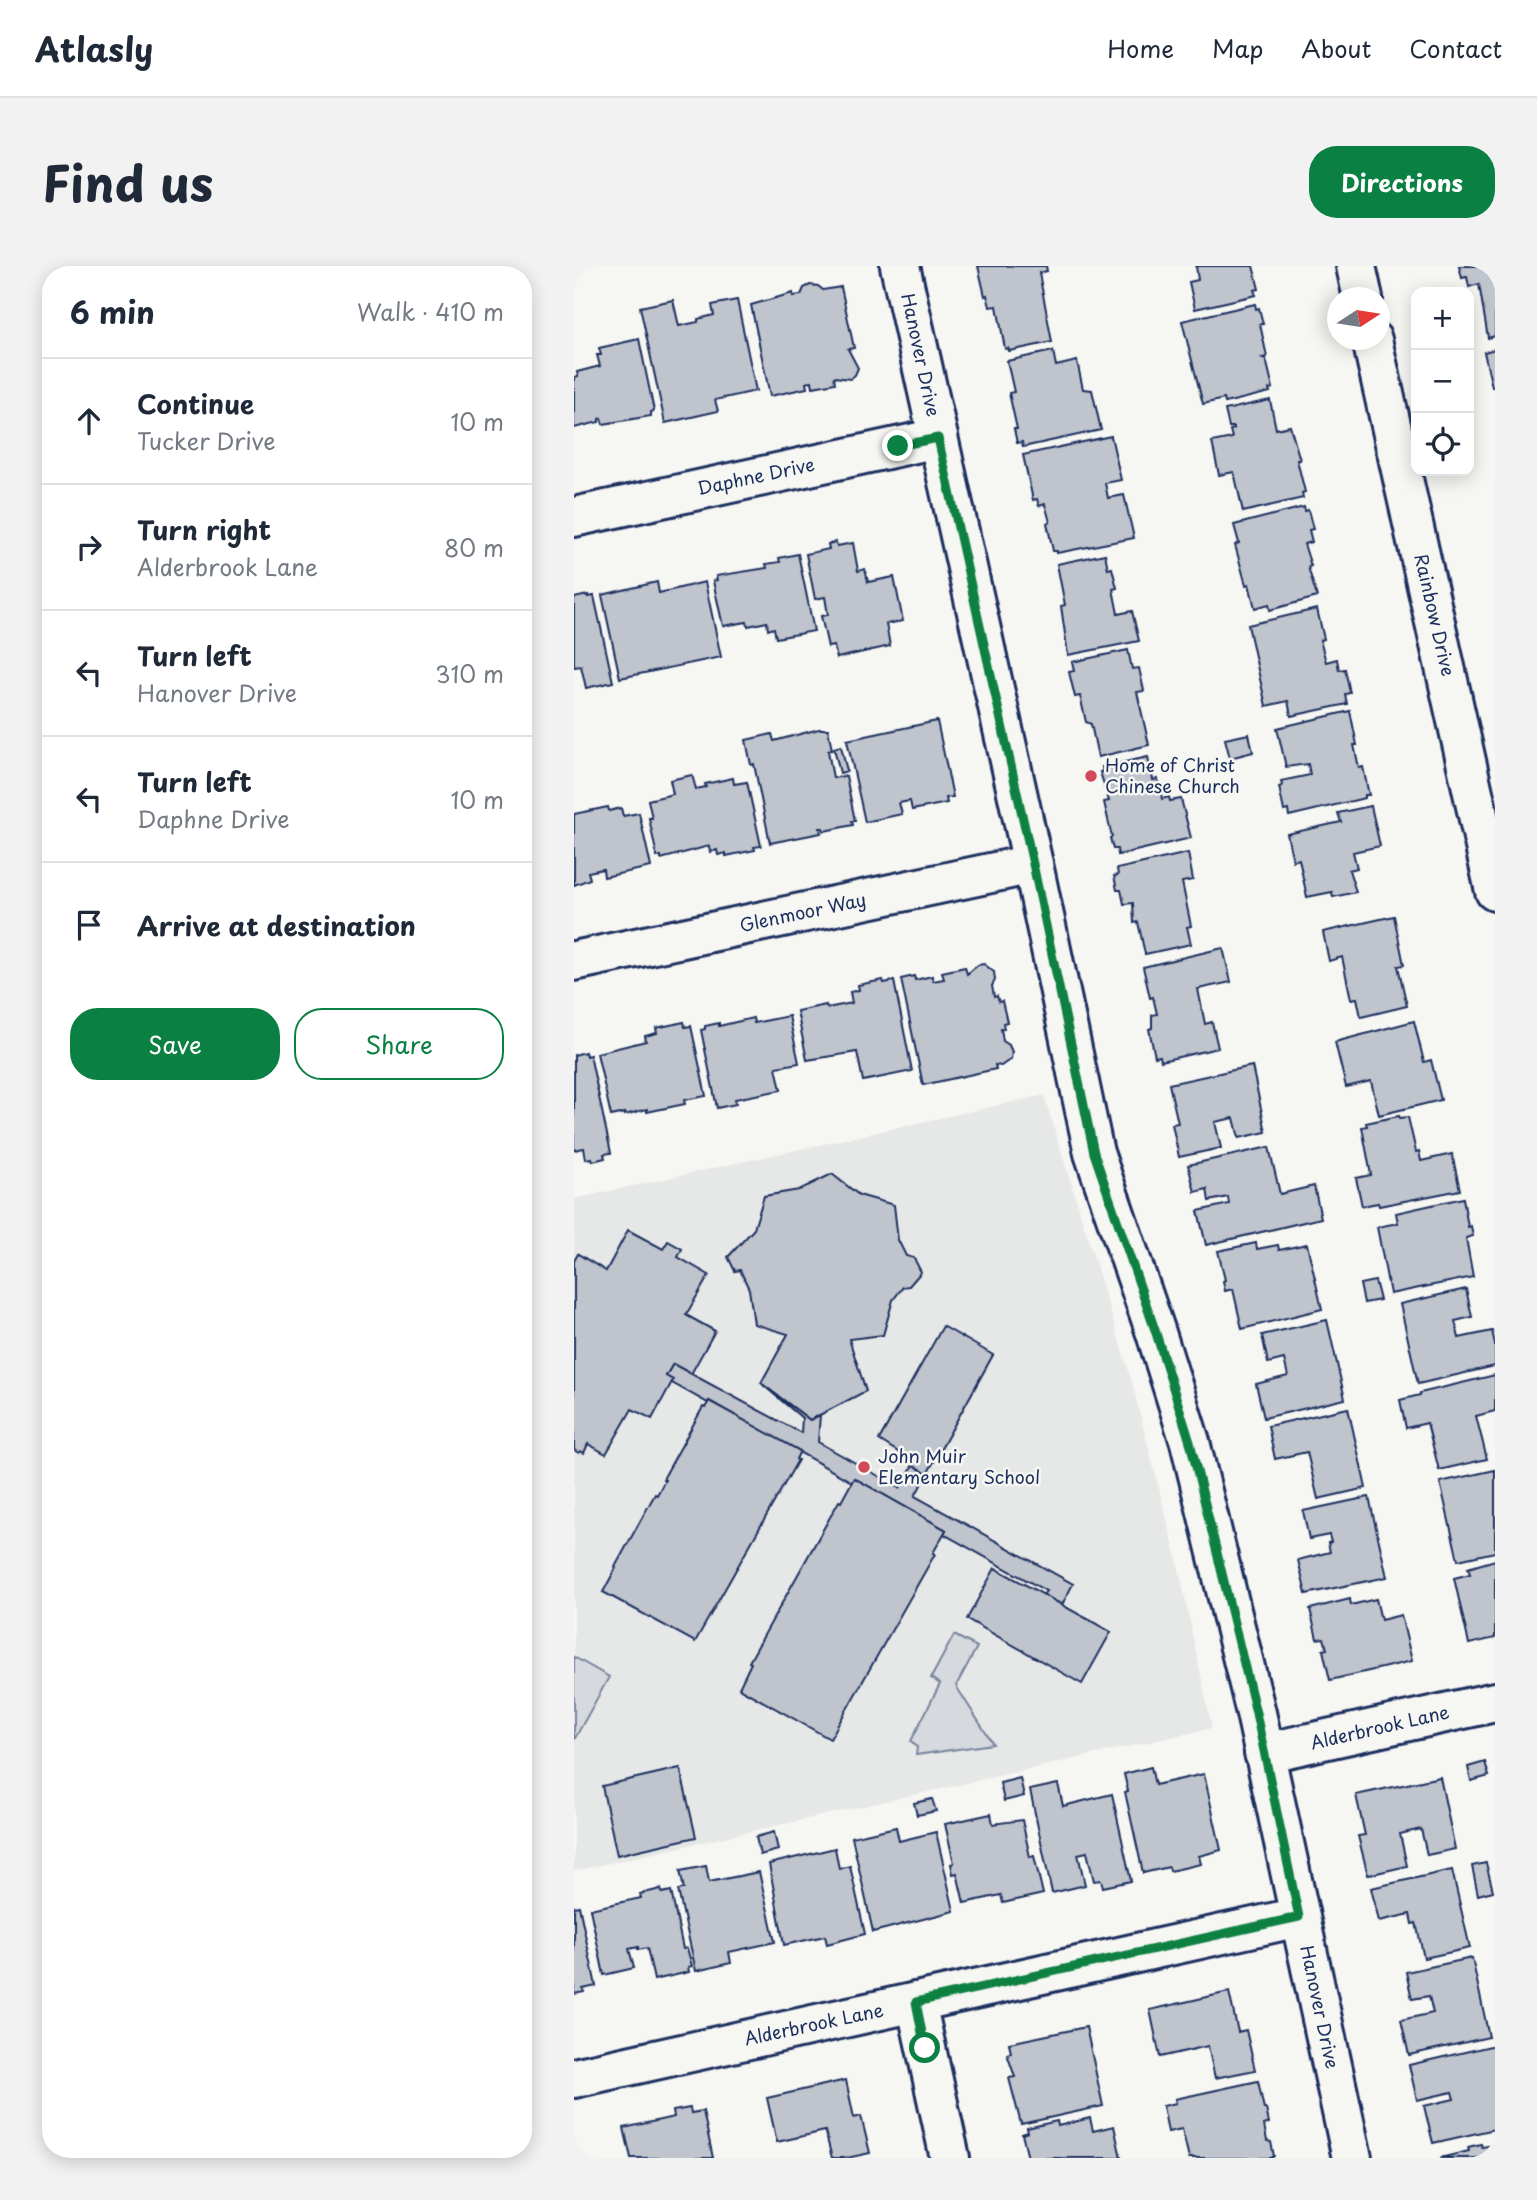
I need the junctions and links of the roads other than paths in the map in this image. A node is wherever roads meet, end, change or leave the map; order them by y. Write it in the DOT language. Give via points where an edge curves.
graph roads {
  1 [pos="900,266"];
  2 [pos="1356,266"];
  3 [pos="1361,287"];
  4 [pos="1374,350"];
  5 [pos="938,438"];
  6 [pos="574,517"];
  7 [pos="1033,864"];
  8 [pos="1495,891"];
  9 [pos="574,961"];
  10 [pos="1495,1702"];
  11 [pos="1264,1753"];
  12 [pos="1299,1917"];
  13 [pos="916,2002"];
  14 [pos="574,2078"];
  15 [pos="950,2158"];
  16 [pos="1352,2158"];
  1 -- 5 [label="street, Hanover Drive"];
  2 -- 3 [label="street"];
  4 -- 8 [label="street, Rainbow Drive"];
  5 -- 6 [label="street, Daphne Drive"];
  5 -- 7 [label="street, Hanover Drive"];
  7 -- 9 [label="street, Glenmoor Way"];
  7 -- 11 [label="street, Hanover Drive" via="1094,1153 1190,1442"];
  10 -- 11 [label="street, Alderbrook Lane"];
  11 -- 12 [label="street, Hanover Drive"];
  12 -- 13 [label="street, Alderbrook Lane"];
  12 -- 16 [label="street, Hanover Drive"];
  13 -- 14 [label="street, Alderbrook Lane"];
  13 -- 15 [label="street"];
}
